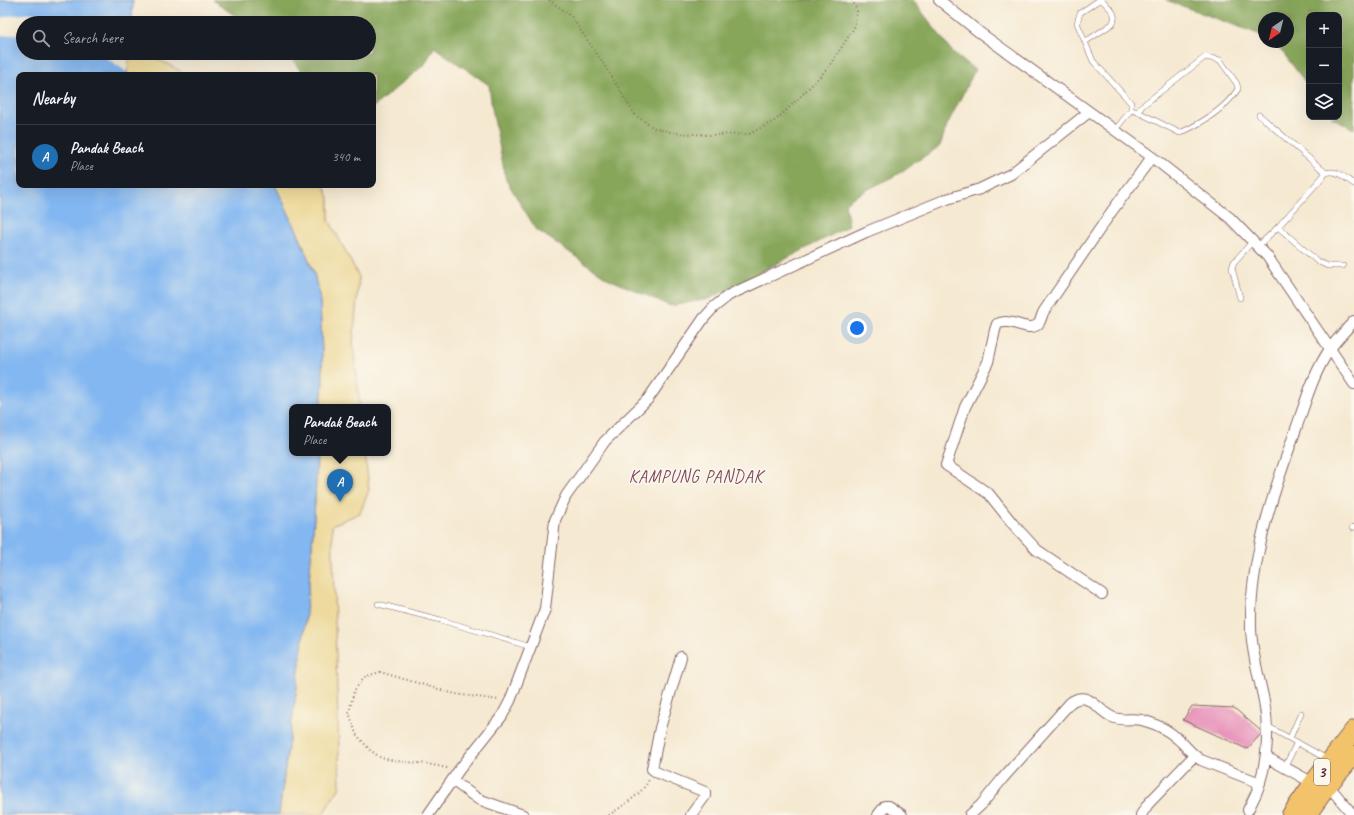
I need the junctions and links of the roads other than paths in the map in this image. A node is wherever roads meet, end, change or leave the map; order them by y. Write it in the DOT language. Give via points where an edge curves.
graph roads {
  1 [pos="939,0"];
  2 [pos="1101,0"];
  3 [pos="1085,42"];
  4 [pos="1130,110"];
  5 [pos="1089,112"];
  6 [pos="1138,112"];
  7 [pos="1259,115"];
  8 [pos="1115,130"];
  9 [pos="1152,157"];
  10 [pos="1326,173"];
  11 [pos="1354,184"];
  12 [pos="1278,227"];
  13 [pos="1256,243"];
  14 [pos="1343,266"];
  15 [pos="1240,298"];
  16 [pos="1354,321"];
  17 [pos="1330,349"];
  18 [pos="1354,384"];
  19 [pos="1102,594"];
  20 [pos="378,604"];
  21 [pos="530,647"];
  22 [pos="681,657"];
  23 [pos="1301,713"];
  24 [pos="1267,726"];
  25 [pos="1354,730"];
  26 [pos="1290,738"];
  27 [pos="1296,742"];
  28 [pos="1354,755"];
  29 [pos="1194,756"];
  30 [pos="1266,757"];
  31 [pos="1330,761"];
  32 [pos="1285,767"];
  33 [pos="452,780"];
  34 [pos="1260,783"];
  35 [pos="1321,784"];
  36 [pos="1248,810"];
  37 [pos="428,815"];
  38 [pos="524,815"];
  39 [pos="691,815"];
  40 [pos="878,815"];
  41 [pos="902,815"];
  42 [pos="970,815"];
  43 [pos="1141,815"];
  44 [pos="1291,815"];
  45 [pos="1307,815"];
  46 [pos="1353,815"];
  1 -- 5 [label="street" via="978,32"];
  2 -- 3 [label="lane" via="1080,13 1077,23"];
  2 -- 3 [label="lane" via="1115,14 1115,20"];
  3 -- 4 [label="lane" via="1093,60 1130,103"];
  4 -- 6 [label="lane"];
  4 -- 8 [label="lane"];
  5 -- 8 [label="street"];
  5 -- 21 [label="street" via="1011,174 980,189 866,232 729,295 714,307 648,399 605,441 566,496 556,520 545,609"];
  6 -- 6 [label="lane" via="1142,106 1204,57 1220,60 1237,84 1238,89 1233,96 1216,111 1180,133"];
  7 -- 10 [label="lane"];
  8 -- 9 [label="street"];
  9 -- 13 [label="street" via="1230,218"];
  9 -- 19 [label="street" via="1044,311 1039,323 1028,327 1007,321 997,324 988,362 965,407 946,465 989,494 1037,550"];
  10 -- 11 [label="lane" via="1337,172"];
  10 -- 12 [label="lane"];
  12 -- 13 [label="lane"];
  12 -- 14 [label="lane" via="1317,262 1328,266"];
  13 -- 15 [label="lane" via="1234,262 1232,268"];
  13 -- 17 [label="street"];
  16 -- 17 [label="street"];
  17 -- 18 [label="street"];
  17 -- 24 [label="street" via="1314,380 1279,478 1253,580 1251,630"];
  20 -- 21 [label="lane"];
  21 -- 33 [label="street" via="502,716"];
  22 -- 39 [label="street" via="660,728 652,769 705,792 706,796"];
  23 -- 26 [label="lane"];
  24 -- 26 [label="lane"];
  24 -- 30 [label="street"];
  25 -- 31 [label="highway, 3"];
  26 -- 27 [label="lane"];
  27 -- 31 [label="lane"];
  27 -- 32 [label="lane"];
  28 -- 35 [label="highway, 3"];
  29 -- 34 [label="street"];
  29 -- 42 [label="street" via="1170,733 1146,721 1136,718 1118,720 1088,700 1076,698"];
  29 -- 43 [label="street" via="1148,804"];
  30 -- 32 [label="street"];
  30 -- 34 [label="street"];
  31 -- 35 [label="highway, 3"];
  32 -- 35 [label="street"];
  33 -- 37 [label="street"];
  33 -- 38 [label="street" via="478,799"];
  34 -- 36 [label="street"];
  35 -- 44 [label="highway, 3"];
  35 -- 45 [label="highway, 3"];
  35 -- 46 [label="street"];
  40 -- 41 [label="street" via="884,806 889,806"];
}
